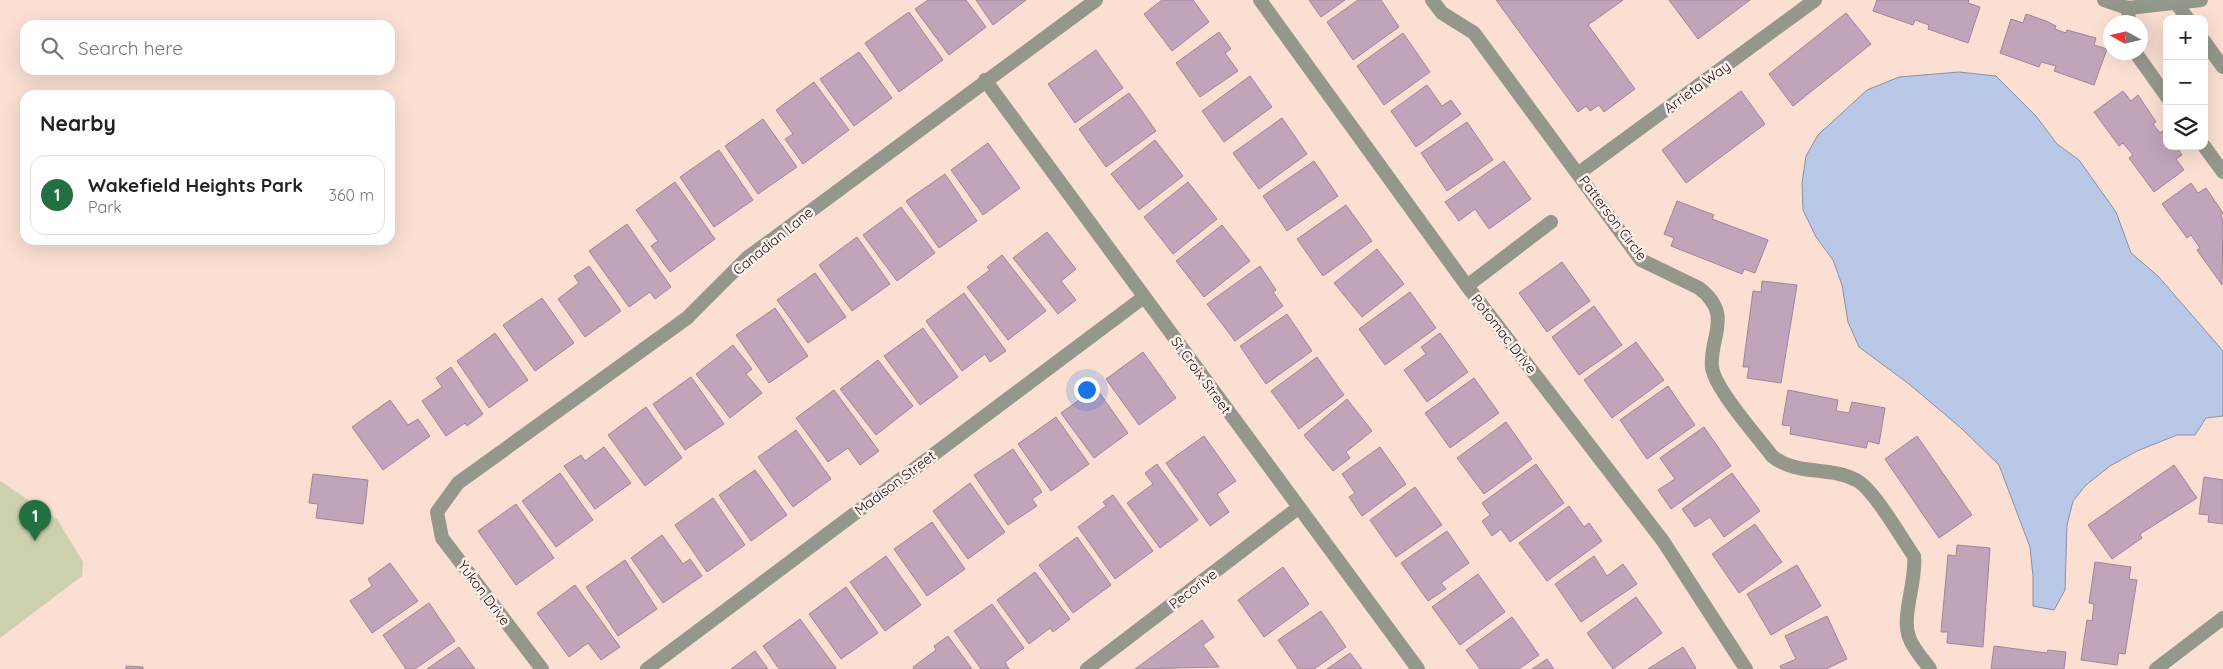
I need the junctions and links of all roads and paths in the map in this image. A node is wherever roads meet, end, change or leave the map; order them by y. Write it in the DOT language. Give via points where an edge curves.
graph roads {
  1 [pos="1096,0"];
  2 [pos="1260,0"];
  3 [pos="1432,0"];
  4 [pos="1815,0"];
  5 [pos="2104,0"];
  6 [pos="2201,0"];
  7 [pos="2176,3"];
  8 [pos="2127,15"];
  9 [pos="2133,15"];
  10 [pos="2185,15"];
  11 [pos="2208,46"];
  12 [pos="2141,60"];
  13 [pos="2223,67"];
  14 [pos="985,80"];
  15 [pos="2163,91"];
  16 [pos="2207,150"];
  17 [pos="2223,172"];
  18 [pos="1579,173"];
  19 [pos="1550,222"];
  20 [pos="1467,286"];
  21 [pos="1144,297"];
  22 [pos="1298,508"];
  23 [pos="437,512"];
  24 [pos="2223,618"];
  25 [pos="542,669"];
  26 [pos="647,669"];
  27 [pos="1087,669"];
  28 [pos="1418,669"];
  29 [pos="1746,669"];
  30 [pos="1930,669"];
  31 [pos="2156,669"];
  1 -- 14 [label="street, Canadian Lane"];
  2 -- 20 [label="street, Potomac Drive"];
  3 -- 18 [label="street, Patterson Circle" via="1442,13 1474,33"];
  4 -- 18 [label="street, Arrieta Way"];
  5 -- 8 [label="street"];
  6 -- 7 [label="street"];
  7 -- 9 [label="street"];
  7 -- 10 [label="street"];
  11 -- 13 [label="street"];
  12 -- 15 [label="street"];
  14 -- 21 [label="street, St Croix Street"];
  14 -- 23 [label="street, Canadian Lane" via="747,258 687,318 458,483"];
  16 -- 17 [label="street"];
  18 -- 30 [label="street, Patterson Circle" via="1641,260 1707,294 1718,316 1712,366 1716,381 1772,456 1782,465 1845,476 1866,486 1914,556 1908,636"];
  19 -- 20 [label="street"];
  20 -- 29 [label="street, Potomac Drive" via="1664,542"];
  21 -- 22 [label="street, St Croix Street"];
  21 -- 26 [label="street, Madison Street"];
  22 -- 27 [label="street, Pecorive"];
  22 -- 28 [label="street, St Croix Street"];
  23 -- 25 [label="street, Yukon Drive" via="442,538"];
  24 -- 31 [label="street"];
}
